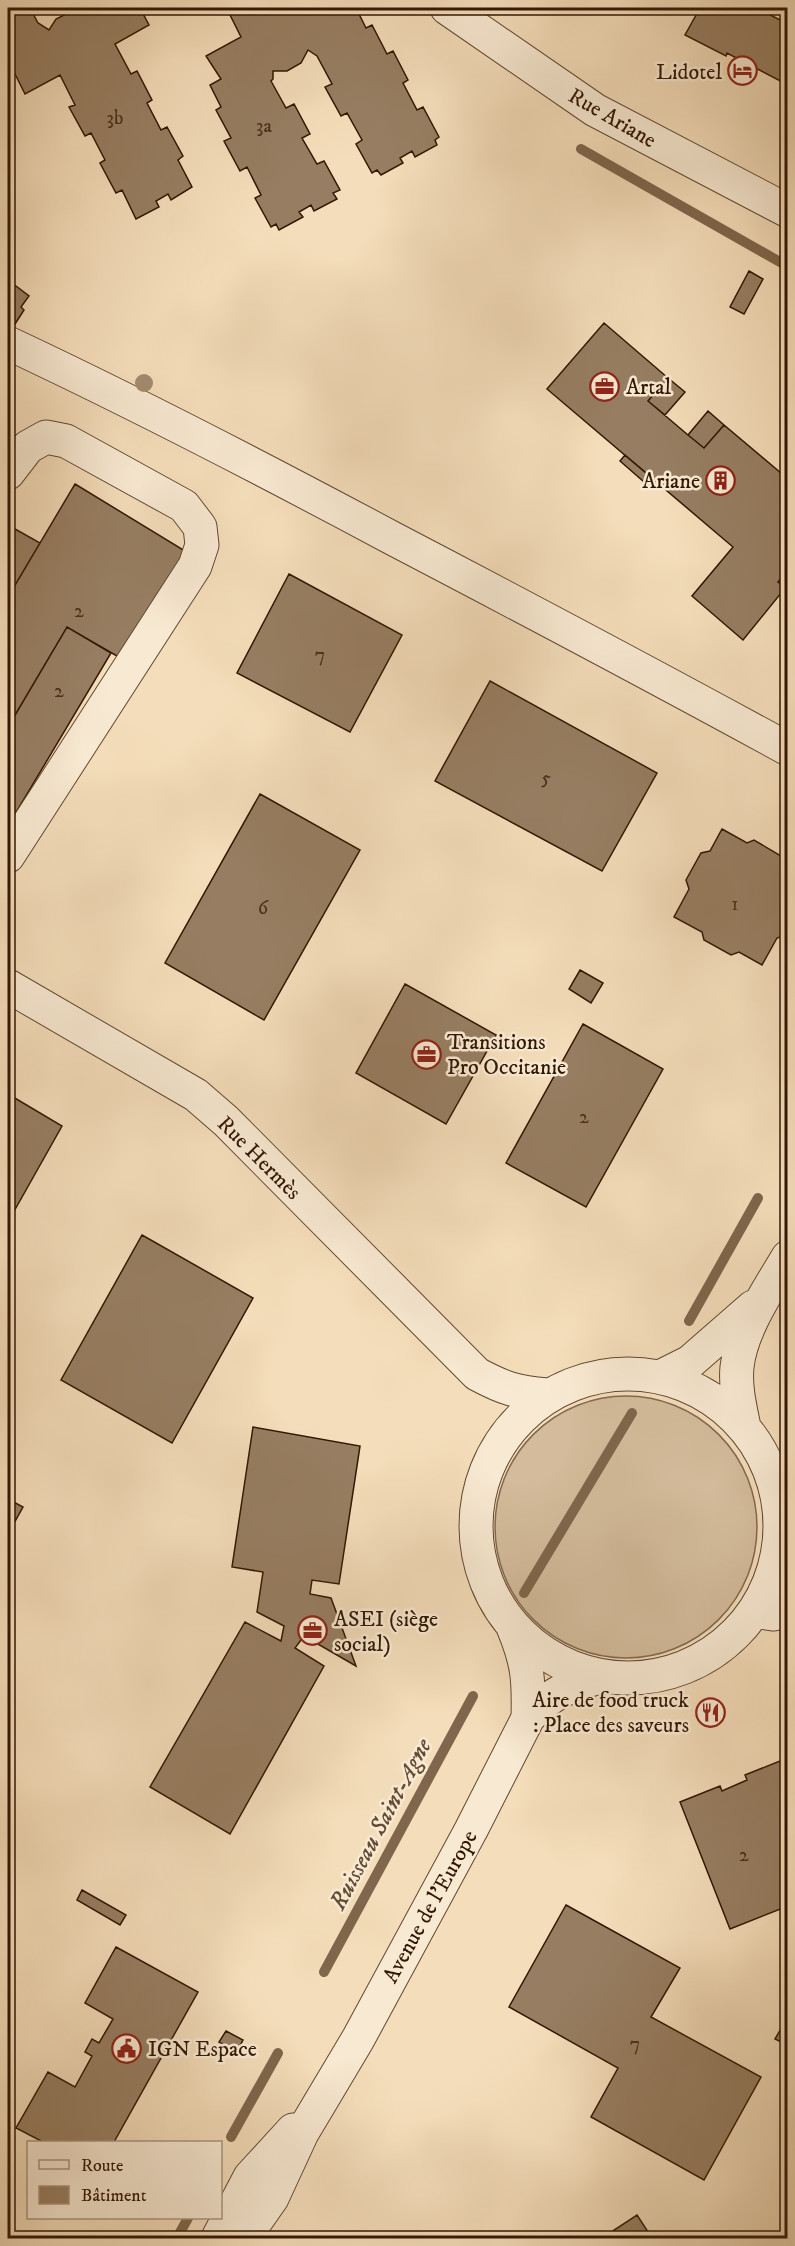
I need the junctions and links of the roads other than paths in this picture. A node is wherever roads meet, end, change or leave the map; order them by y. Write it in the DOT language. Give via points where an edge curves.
graph roads {
  1 [pos="447,8"];
  2 [pos="788,211"];
  3 [pos="8,343"];
  4 [pos="8,473"];
  5 [pos="788,749"];
  6 [pos="8,856"];
  7 [pos="8,986"];
  8 [pos="788,1257"];
  9 [pos="765,1295"];
  10 [pos="477,1374"];
  11 [pos="662,1376"];
  12 [pos="547,1395"];
  13 [pos="744,1427"];
  14 [pos="497,1447"];
  15 [pos="783,1550"];
  16 [pos="754,1611"];
  17 [pos="788,1611"];
  18 [pos="513,1627"];
  19 [pos="600,1677"];
  20 [pos="528,1718"];
  21 [pos="326,2093"];
  22 [pos="218,2238"];
  23 [pos="244,2238"];
  1 -- 2 [label="street, Rue Ariane" via="595,110"];
  3 -- 5 [label="street" via="194,433"];
  4 -- 6 [label="street" via="28,447 46,437 66,441 184,506 200,527 202,545 195,566"];
  7 -- 10 [label="street, Rue Hermès" via="196,1095"];
  8 -- 9 [label="street"];
  9 -- 11 [label="street" via="690,1362"];
  9 -- 13 [label="street" via="742,1343 737,1367"];
  10 -- 12 [label="street, Rue Hermès" via="502,1388"];
  10 -- 14 [label="street, Rue Hermès" via="489,1397"];
  11 -- 12 [label="street" via="623,1372 583,1379"];
  11 -- 13 [label="street" via="707,1395"];
  12 -- 14 [label="street" via="519,1418"];
  13 -- 15 [label="street" via="767,1462 779,1503"];
  14 -- 18 [label="street" via="479,1491 475,1540 488,1586"];
  15 -- 16 [label="street"];
  16 -- 17 [label="street"];
  16 -- 19 [label="street" via="731,1638 702,1659 670,1673 635,1679"];
  18 -- 19 [label="street" via="553,1659"];
  18 -- 20 [label="street, Avenue de l'Europe" via="524,1652 529,1678"];
  19 -- 20 [label="street, Avenue de l'Europe" via="559,1692"];
  20 -- 21 [label="street, Avenue de l'Europe"];
  21 -- 22 [label="street, Avenue de l'Europe" via="250,2177"];
  21 -- 23 [label="street, Avenue de l'Europe" via="302,2133 272,2198"];
}
